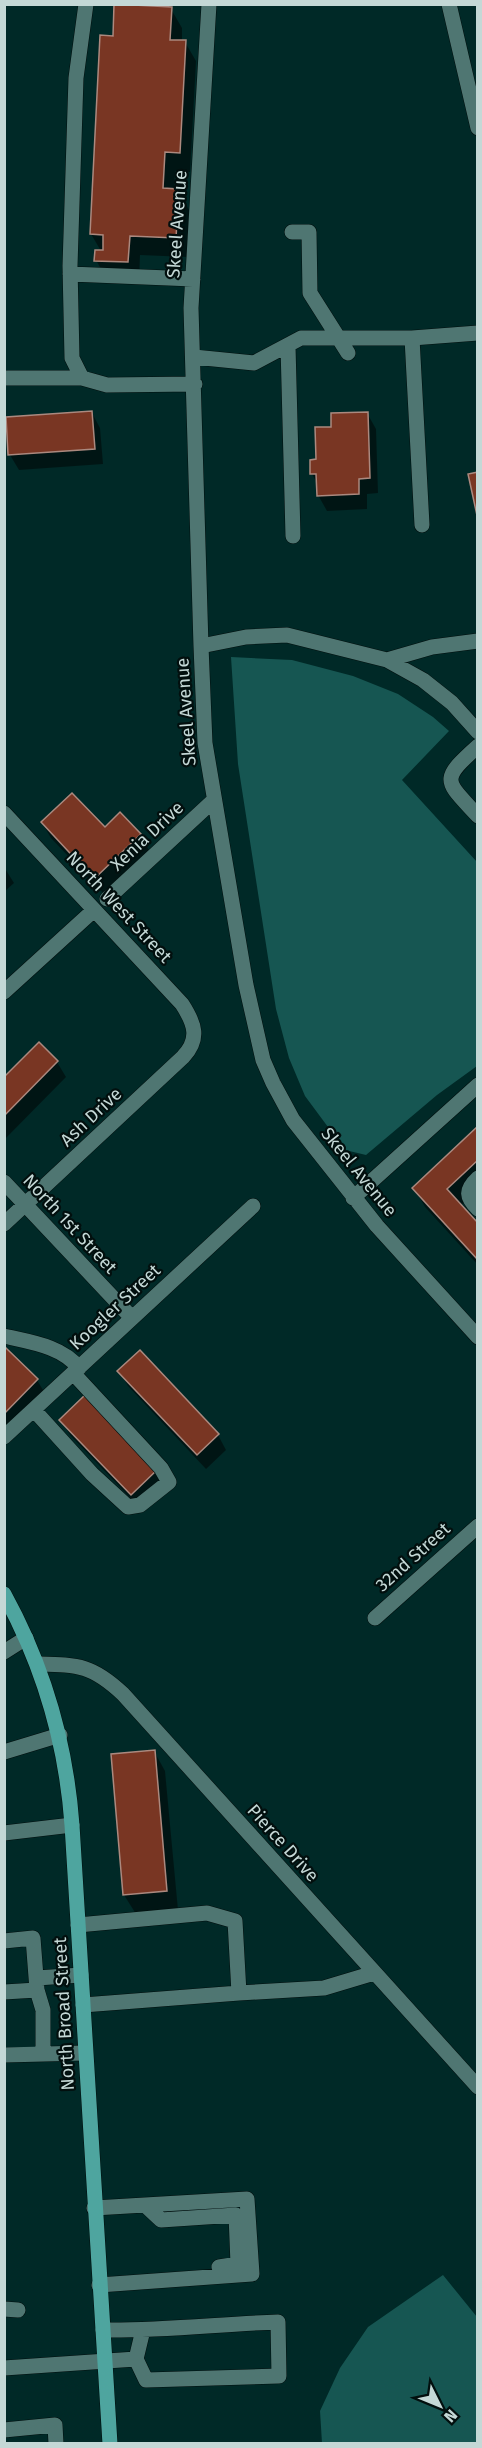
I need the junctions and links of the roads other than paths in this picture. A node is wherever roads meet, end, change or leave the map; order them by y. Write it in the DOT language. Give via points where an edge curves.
graph roads {
  1 [pos="86,4"];
  2 [pos="209,4"];
  3 [pos="449,4"];
  4 [pos="477,128"];
  5 [pos="292,232"];
  6 [pos="70,274"];
  7 [pos="193,279"];
  8 [pos="477,333"];
  9 [pos="412,338"];
  10 [pos="339,339"];
  11 [pos="288,346"];
  12 [pos="348,353"];
  13 [pos="194,357"];
  14 [pos="4,378"];
  15 [pos="82,378"];
  16 [pos="195,384"];
  17 [pos="422,525"];
  18 [pos="293,536"];
  19 [pos="477,641"];
  20 [pos="201,646"];
  21 [pos="387,660"];
  22 [pos="477,732"];
  23 [pos="477,746"];
  24 [pos="214,801"];
  25 [pos="4,813"];
  26 [pos="477,816"];
  27 [pos="107,899"];
  28 [pos="94,910"];
  29 [pos="4,992"];
  30 [pos="194,1033"];
  31 [pos="477,1085"];
  32 [pos="477,1178"];
  33 [pos="4,1182"];
  34 [pos="353,1198"];
  35 [pos="25,1204"];
  36 [pos="253,1206"];
  37 [pos="477,1209"];
  38 [pos="4,1224"];
  39 [pos="132,1318"];
  40 [pos="4,1336"];
  41 [pos="477,1337"];
  42 [pos="76,1370"];
  43 [pos="34,1410"];
  44 [pos="4,1437"];
  45 [pos="477,1526"];
  46 [pos="4,1594"];
  47 [pos="375,1618"];
  48 [pos="26,1638"];
  49 [pos="4,1652"];
  50 [pos="38,1664"];
  51 [pos="60,1735"];
  52 [pos="4,1752"];
  53 [pos="72,1825"];
  54 [pos="4,1833"];
  55 [pos="78,1925"];
  56 [pos="4,1941"];
  57 [pos="374,1973"];
  58 [pos="81,1975"];
  59 [pos="37,1984"];
  60 [pos="4,1992"];
  61 [pos="239,1993"];
  62 [pos="82,2005"];
  63 [pos="43,2052"];
  64 [pos="85,2053"];
  65 [pos="4,2055"];
  66 [pos="477,2087"];
  67 [pos="94,2208"];
  68 [pos="99,2285"];
  69 [pos="103,2330"];
  70 [pos="143,2330"];
  71 [pos="136,2359"];
  72 [pos="105,2362"];
  73 [pos="4,2368"];
  74 [pos="4,2430"];
  75 [pos="56,2444"];
  76 [pos="110,2444"];
  1 -- 6 [label="street" via="76,78"];
  2 -- 7 [label="street, Skeel Avenue"];
  3 -- 4 [label="street"];
  5 -- 10 [label="street" via="309,232 310,293"];
  6 -- 7 [label="street"];
  6 -- 15 [label="street" via="72,358"];
  7 -- 13 [label="street, Skeel Avenue"];
  8 -- 9 [label="street"];
  9 -- 10 [label="street"];
  9 -- 17 [label="street"];
  10 -- 11 [label="street" via="301,338"];
  10 -- 12 [label="street"];
  11 -- 13 [label="street" via="254,363"];
  11 -- 18 [label="street"];
  13 -- 16 [label="street, Skeel Avenue"];
  14 -- 15 [label="street"];
  15 -- 16 [label="street" via="107,385"];
  16 -- 20 [label="street, Skeel Avenue"];
  19 -- 21 [label="street" via="432,647"];
  20 -- 21 [label="street" via="287,634"];
  20 -- 24 [label="street, Skeel Avenue" via="205,743"];
  21 -- 22 [label="street" via="423,680 452,703"];
  23 -- 26 [label="street" via="449,777 451,786"];
  24 -- 27 [label="street, Xenia Drive"];
  24 -- 34 [label="street, Skeel Avenue" via="263,1059 293,1120"];
  25 -- 28 [label="street, North West Street"];
  28 -- 29 [label="street"];
  28 -- 30 [label="street, North West Street" via="182,1004"];
  30 -- 35 [label="street, Ash Drive" via="193,1047"];
  31 -- 34 [label="street"];
  32 -- 37 [label="street" via="467,1193"];
  33 -- 35 [label="street, North 1st Street"];
  34 -- 41 [label="street, Skeel Avenue"];
  35 -- 38 [label="street, Ash Drive"];
  35 -- 39 [label="street, North 1st Street"];
  36 -- 39 [label="street, Koogler Street"];
  39 -- 42 [label="street, Koogler Street"];
  40 -- 42 [label="street" via="40,1344 65,1356"];
  42 -- 43 [label="street, Koogler Street"];
  42 -- 43 [label="street" via="169,1482 140,1505 128,1507"];
  43 -- 44 [label="street, Koogler Street"];
  45 -- 47 [label="street, 32nd Street"];
  46 -- 48 [label="main road, North Broad Street"];
  48 -- 49 [label="street"];
  48 -- 50 [label="main road, North Broad Street"];
  50 -- 51 [label="main road, North Broad Street"];
  50 -- 57 [label="street, Pierce Drive" via="84,1667 123,1694"];
  51 -- 52 [label="street"];
  51 -- 53 [label="main road, North Broad Street"];
  53 -- 54 [label="street"];
  53 -- 55 [label="main road, North Broad Street"];
  55 -- 58 [label="main road, North Broad Street"];
  55 -- 61 [label="street" via="207,1913 234,1921"];
  56 -- 59 [label="street" via="33,1938"];
  57 -- 61 [label="street" via="324,1988"];
  57 -- 66 [label="street, Pierce Drive"];
  58 -- 59 [label="street"];
  58 -- 62 [label="main road, North Broad Street"];
  59 -- 60 [label="street"];
  59 -- 63 [label="street" via="43,2010"];
  61 -- 62 [label="street"];
  62 -- 64 [label="main road, North Broad Street"];
  63 -- 64 [label="street"];
  63 -- 65 [label="street"];
  64 -- 67 [label="main road, North Broad Street"];
  67 -- 68 [label="main road, North Broad Street"];
  67 -- 68 [label="street" via="247,2199 252,2274"];
  68 -- 69 [label="main road, North Broad Street"];
  69 -- 70 [label="street"];
  69 -- 72 [label="main road, North Broad Street"];
  70 -- 71 [label="street"];
  70 -- 71 [label="street" via="278,2322 279,2376 146,2380"];
  71 -- 72 [label="street"];
  72 -- 73 [label="street"];
  72 -- 76 [label="main road, North Broad Street"];
  74 -- 75 [label="street" via="55,2425"];
}
